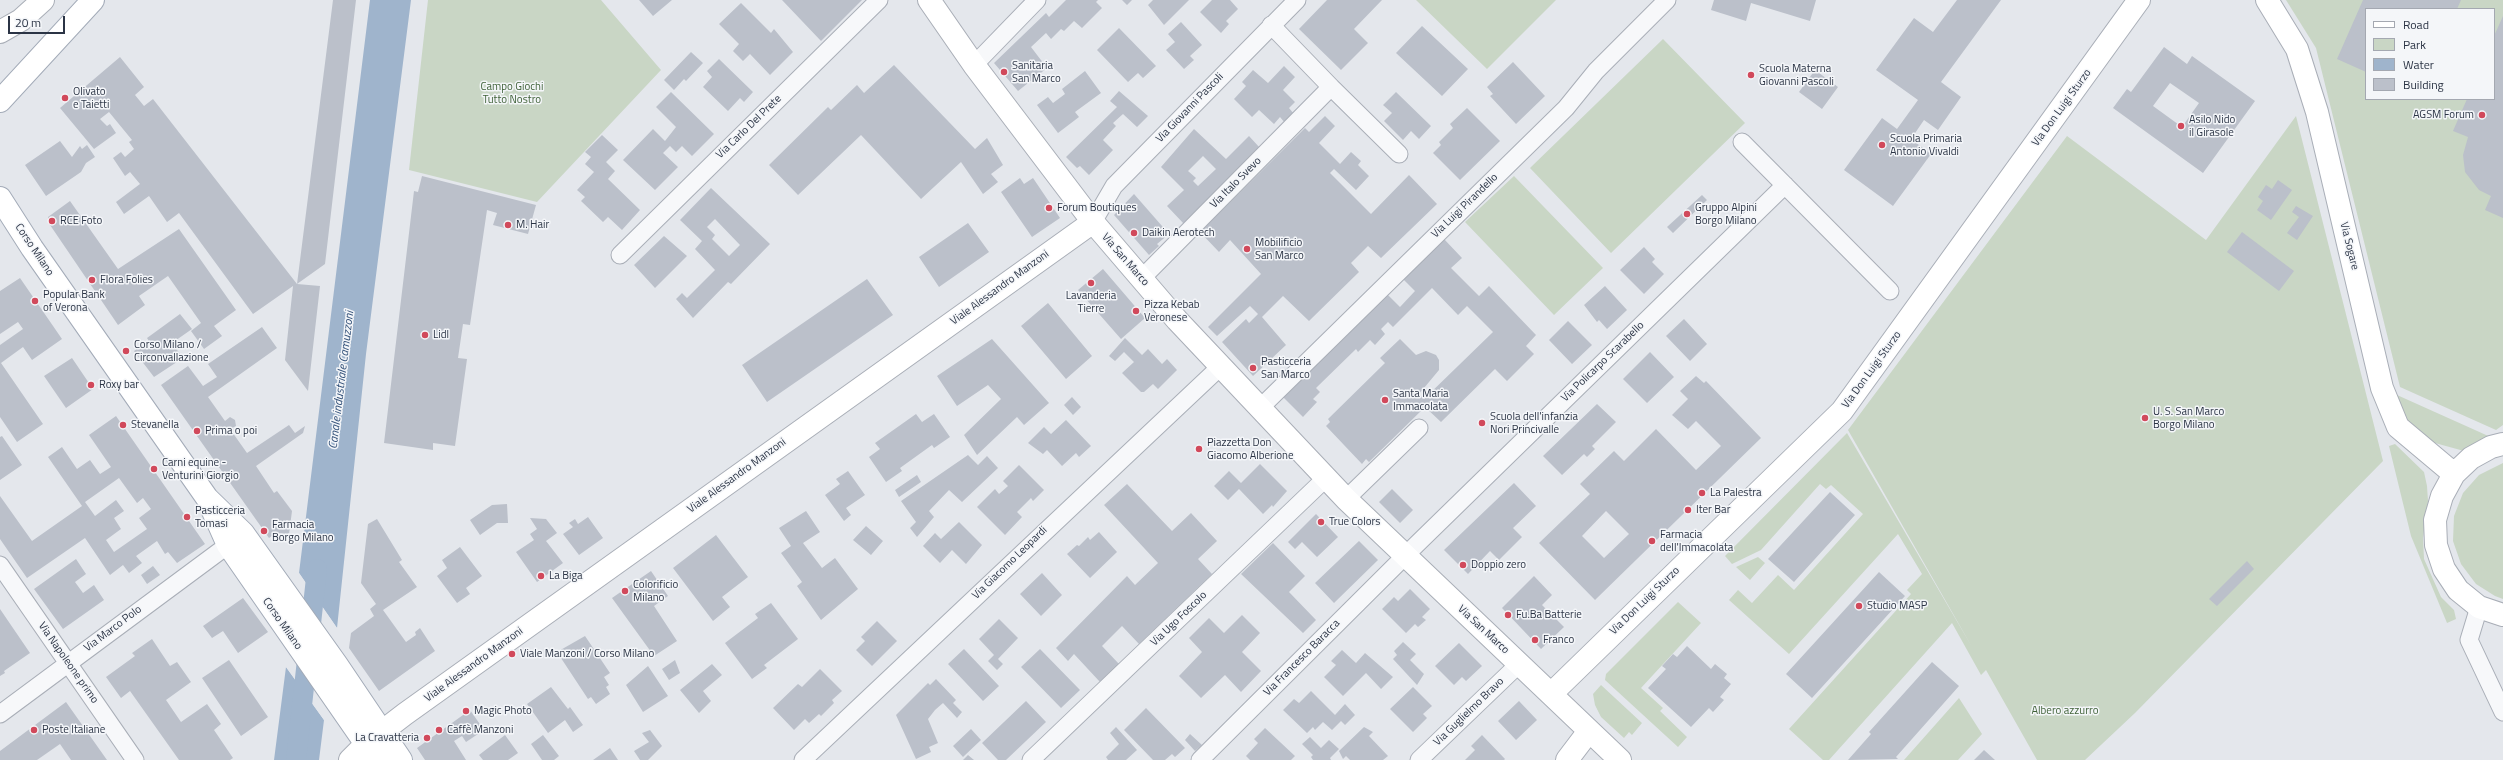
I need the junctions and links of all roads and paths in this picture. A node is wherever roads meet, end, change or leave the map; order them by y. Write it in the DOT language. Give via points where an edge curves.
graph roads {
  1 [pos="43,0"];
  2 [pos="93,0"];
  3 [pos="879,0"];
  4 [pos="929,0"];
  5 [pos="1037,0"];
  6 [pos="1297,0"];
  7 [pos="1667,0"];
  8 [pos="2139,0"];
  9 [pos="2267,0"];
  10 [pos="1271,25"];
  11 [pos="0,32"];
  12 [pos="974,65"];
  13 [pos="1331,87"];
  14 [pos="0,101"];
  15 [pos="1742,142"];
  16 [pos="1399,154"];
  17 [pos="1785,185"];
  18 [pos="0,198"];
  19 [pos="1093,222"];
  20 [pos="620,254"];
  21 [pos="1141,279"];
  22 [pos="1890,290"];
  23 [pos="1220,366"];
  24 [pos="1259,409"];
  25 [pos="1419,428"];
  26 [pos="2503,444"];
  27 [pos="2454,474"];
  28 [pos="1326,478"];
  29 [pos="207,498"];
  30 [pos="1346,499"];
  31 [pos="228,545"];
  32 [pos="1405,556"];
  33 [pos="0,565"];
  34 [pos="2479,607"];
  35 [pos="2503,616"];
  36 [pos="68,663"];
  37 [pos="1519,664"];
  38 [pos="1551,694"];
  39 [pos="2503,712"];
  40 [pos="0,714"];
  41 [pos="1589,731"];
  42 [pos="375,745"];
  43 [pos="135,760"];
  44 [pos="350,760"];
  45 [pos="401,760"];
  46 [pos="802,760"];
  47 [pos="1031,760"];
  48 [pos="1200,760"];
  49 [pos="1419,760"];
  50 [pos="1567,760"];
  51 [pos="1620,760"];
  1 -- 11 [label="street" via="21,20"];
  2 -- 14 [label="street"];
  3 -- 20 [label="street, Via Carlo Del Prete"];
  4 -- 12 [label="street, Via San Marco"];
  5 -- 12 [label="street"];
  6 -- 10 [label="street, Via Giovanni Pascoli"];
  7 -- 24 [label="street, Via Luigi Pirandello" via="1596,71 1566,108"];
  8 -- 38 [label="street, Via Don Luigi Sturzo" via="1842,411"];
  9 -- 27 [label="street, Via Sogare" via="2296,49 2317,112 2382,388 2398,427"];
  10 -- 13 [label="street"];
  10 -- 19 [label="street, Via Giovanni Pascoli" via="1114,186"];
  12 -- 19 [label="street, Via San Marco"];
  13 -- 16 [label="street"];
  13 -- 21 [label="street, Via Italo Svevo"];
  15 -- 17 [label="street"];
  17 -- 22 [label="street"];
  17 -- 32 [label="street, Via Policarpo Scarabello"];
  18 -- 29 [label="street, Corso Milano" via="32,248"];
  19 -- 21 [label="street, Via San Marco"];
  19 -- 42 [label="street, Viale Alessandro Manzoni"];
  21 -- 23 [label="street, Via San Marco"];
  23 -- 24 [label="street, Via San Marco"];
  23 -- 46 [label="street, Via Giacomo Leopardi"];
  24 -- 28 [label="street, Via San Marco"];
  25 -- 30 [label="street"];
  26 -- 27 [label="street" via="2491,447 2471,458"];
  27 -- 34 [label="street" via="2438,508 2435,520 2436,545 2444,569 2455,585"];
  28 -- 30 [label="street, Via San Marco"];
  28 -- 47 [label="street, Via Ugo Foscolo"];
  29 -- 31 [label="street, Corso Milano"];
  29 -- 42 [label="street, Corso Milano" via="243,533 337,665"];
  30 -- 32 [label="street, Via San Marco"];
  31 -- 36 [label="street, Via Marco Polo"];
  31 -- 42 [label="street, Corso Milano" via="332,694"];
  32 -- 37 [label="street, Via San Marco"];
  32 -- 48 [label="street, Via Francesco Baracca"];
  33 -- 36 [label="street, Via Napoleone primo"];
  34 -- 35 [label="street"];
  34 -- 39 [label="street" via="2469,640"];
  36 -- 40 [label="street, Via Marco Polo"];
  36 -- 43 [label="street, Via Napoleone primo"];
  37 -- 38 [label="street, Via San Marco"];
  37 -- 49 [label="street, Via Guglielmo Bravo"];
  38 -- 41 [label="street, Via San Marco"];
  41 -- 50 [label="street"];
  41 -- 51 [label="street, Via San Marco"];
  42 -- 44 [label="street, Viale Alessandro Manzoni"];
  42 -- 45 [label="street, Corso Milano"];
}
